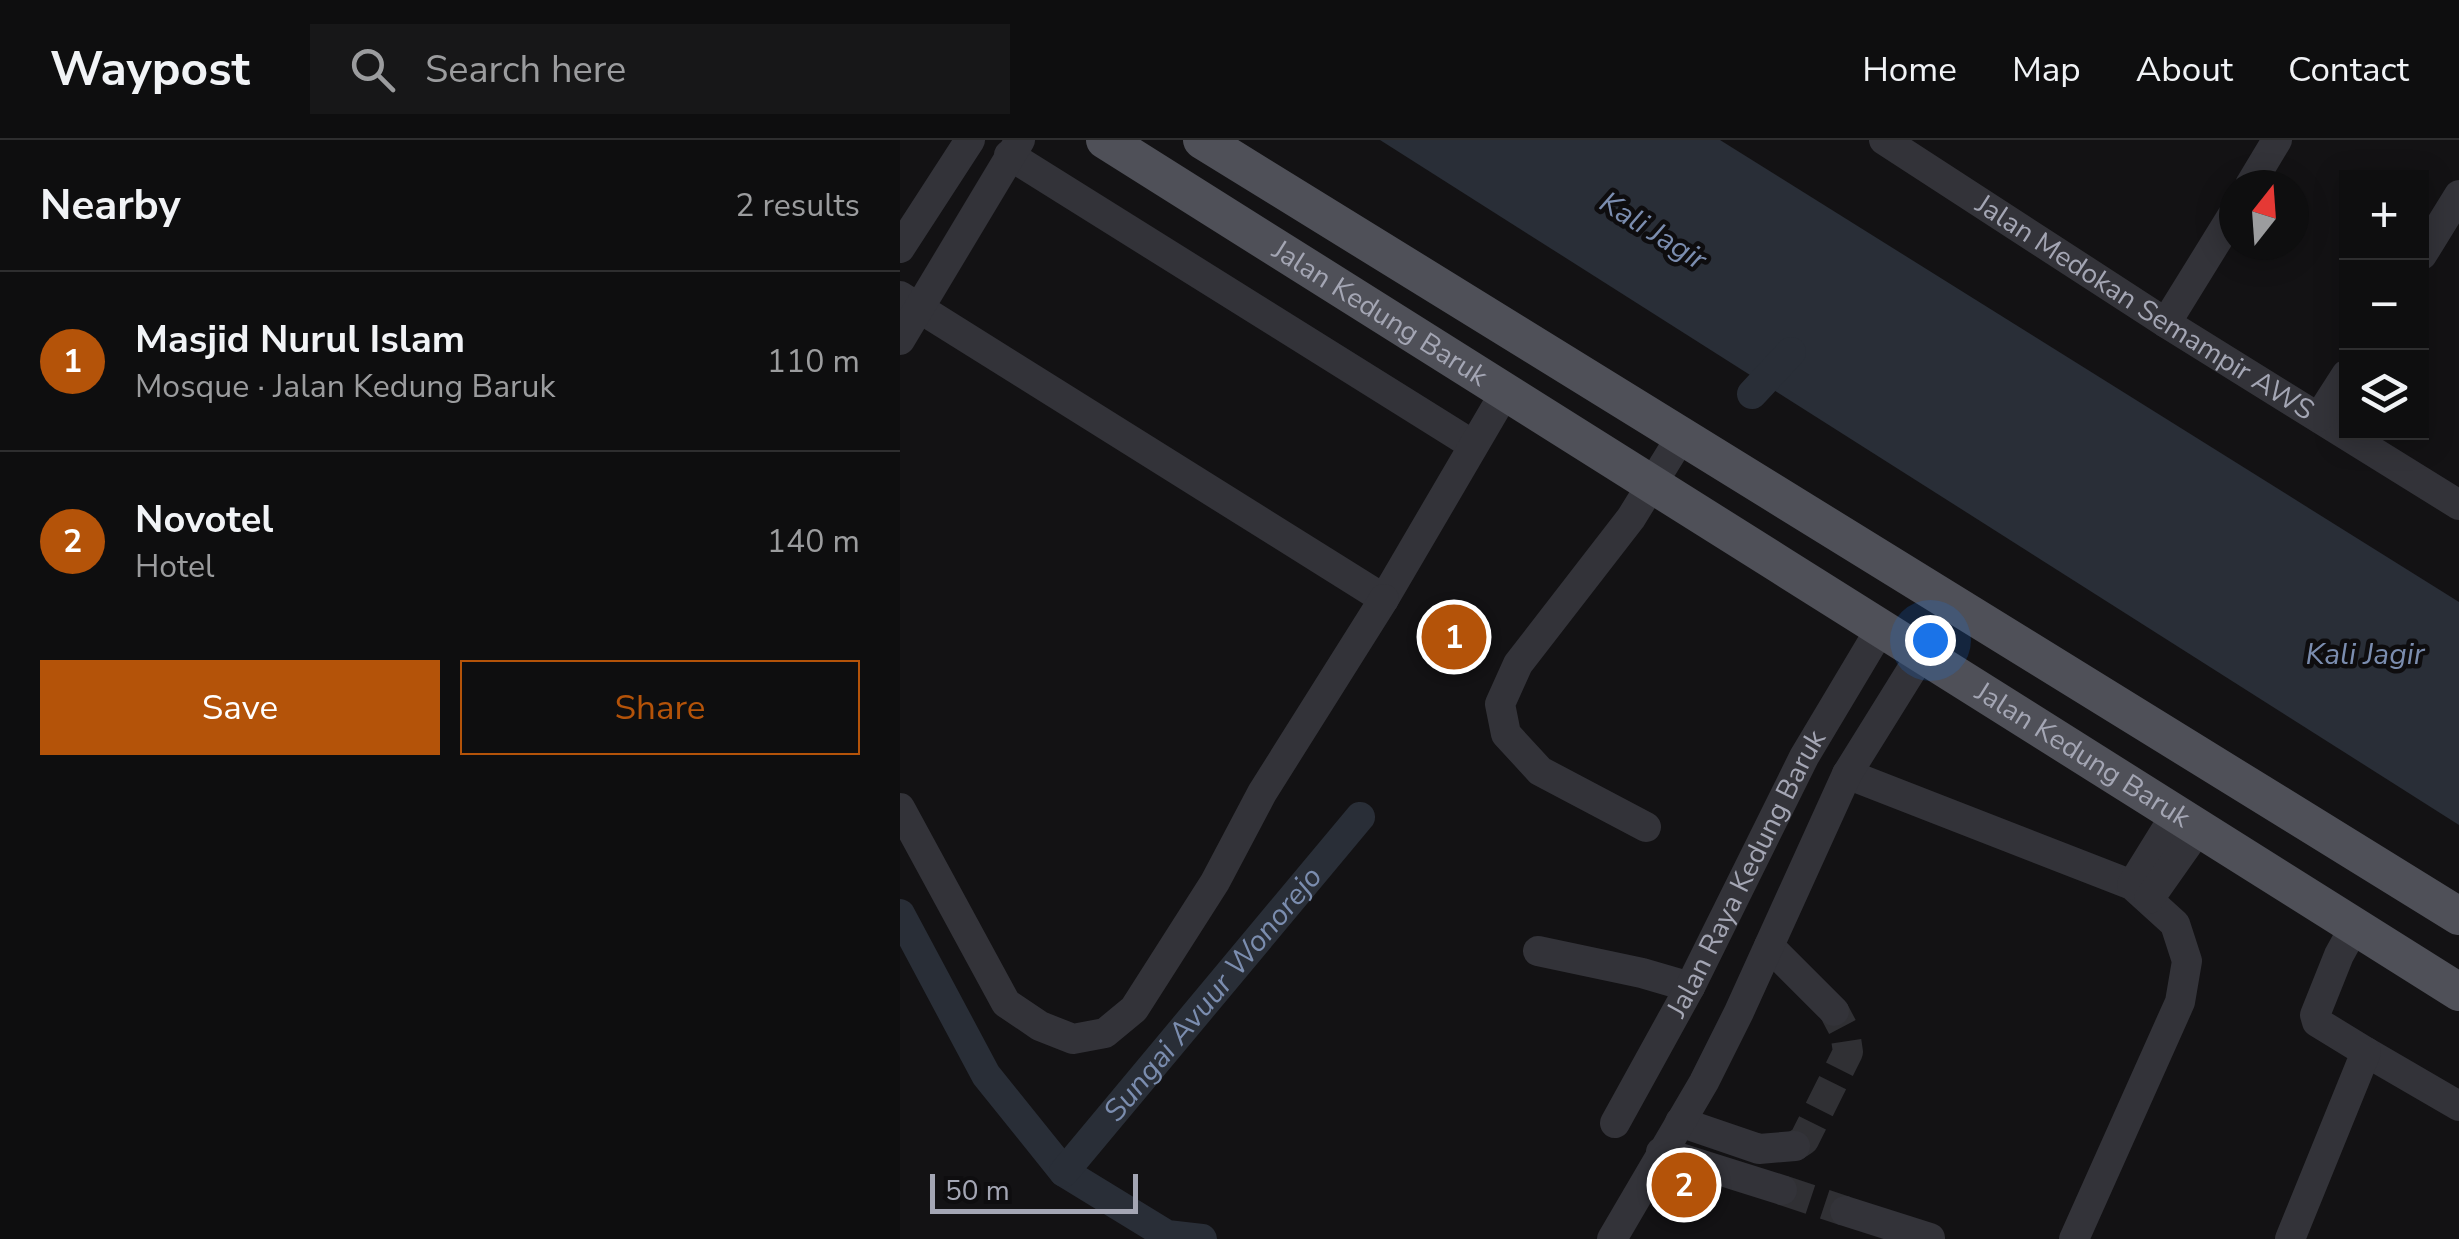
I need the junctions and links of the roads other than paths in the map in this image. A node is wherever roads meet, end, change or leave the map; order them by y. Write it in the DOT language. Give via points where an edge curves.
graph roads {
  1 [pos="970,140"];
  2 [pos="1106,140"];
  3 [pos="1202,140"];
  4 [pos="2277,140"];
  5 [pos="1904,145"];
  6 [pos="1015,147"];
  7 [pos="2259,170"];
  8 [pos="2459,195"];
  9 [pos="1356,236"];
  10 [pos="2219,237"];
  11 [pos="2429,244"];
  12 [pos="900,248"];
  13 [pos="1327,280"];
  14 [pos="910,302"];
  15 [pos="2166,323"];
  16 [pos="900,340"];
  17 [pos="2339,386"];
  18 [pos="1504,394"];
  19 [pos="2319,417"];
  20 [pos="1681,437"];
  21 [pos="1473,446"];
  22 [pos="1654,485"];
  23 [pos="2459,505"];
  24 [pos="1384,599"];
  25 [pos="1882,628"];
  26 [pos="1921,655"];
  27 [pos="1847,774"];
  28 [pos="900,808"];
  29 [pos="2188,821"];
  30 [pos="1646,827"];
  31 [pos="2140,892"];
  32 [pos="2459,916"];
  33 [pos="2355,926"];
  34 [pos="1769,946"];
  35 [pos="1538,951"];
  36 [pos="1690,987"];
  37 [pos="2459,992"];
  38 [pos="1834,1011"];
  39 [pos="2366,1052"];
  40 [pos="2459,1106"];
  41 [pos="1680,1122"];
  42 [pos="1616,1123"];
  43 [pos="1795,1146"];
  44 [pos="1661,1152"];
  45 [pos="1782,1190"];
  46 [pos="1845,1210"];
  47 [pos="1930,1238"];
  48 [pos="1612,1239"];
  49 [pos="2074,1239"];
  50 [pos="2290,1239"];
  1 -- 12 [label="street"];
  2 -- 13 [label="main road, Jalan Kedung Baruk"];
  3 -- 9 [label="main road, Jalan Kedung Baruk"];
  4 -- 7 [label="street"];
  5 -- 15 [label="street, Jalan Medokan Semampir AWS"];
  6 -- 14 [label="street"];
  6 -- 21 [label="street"];
  8 -- 11 [label="street"];
  9 -- 13 [label="main road"];
  9 -- 20 [label="main road, Jalan Kedung Baruk"];
  10 -- 15 [label="street"];
  13 -- 18 [label="main road, Jalan Kedung Baruk"];
  14 -- 16 [label="street"];
  14 -- 24 [label="street"];
  15 -- 19 [label="street, Jalan Medokan Semampir AWS"];
  17 -- 19 [label="street"];
  18 -- 21 [label="street"];
  18 -- 22 [label="main road, Jalan Kedung Baruk"];
  19 -- 23 [label="street, Jalan Medokan Semampir AWS"];
  20 -- 22 [label="street"];
  20 -- 32 [label="main road, Jalan Kedung Baruk"];
  21 -- 24 [label="street"];
  22 -- 25 [label="main road, Jalan Kedung Baruk"];
  22 -- 30 [label="street" via="1518,664 1500,704 1506,734 1540,771"];
  24 -- 28 [label="street" via="1134,1009 1105,1033 1073,1039 1006,1002"];
  25 -- 26 [label="main road, Jalan Kedung Baruk"];
  25 -- 36 [label="street, Jalan Raya Kedung Baruk" via="1804,758"];
  26 -- 27 [label="street"];
  26 -- 29 [label="main road, Jalan Kedung Baruk"];
  27 -- 31 [label="street"];
  27 -- 34 [label="street"];
  29 -- 31 [label="street"];
  29 -- 33 [label="main road, Jalan Kedung Baruk"];
  31 -- 49 [label="street" via="2176,924 2187,960 2180,1002"];
  33 -- 37 [label="main road, Jalan Kedung Baruk"];
  33 -- 39 [label="street" via="2315,1014"];
  34 -- 38 [label="street"];
  34 -- 41 [label="street"];
  35 -- 36 [label="street"];
  36 -- 42 [label="street, Jalan Raya Kedung Baruk"];
  39 -- 40 [label="street"];
  39 -- 50 [label="street"];
  41 -- 43 [label="street" via="1760,1149"];
  41 -- 44 [label="street"];
  44 -- 45 [label="street"];
  44 -- 48 [label="street"];
  46 -- 47 [label="street"];
}
